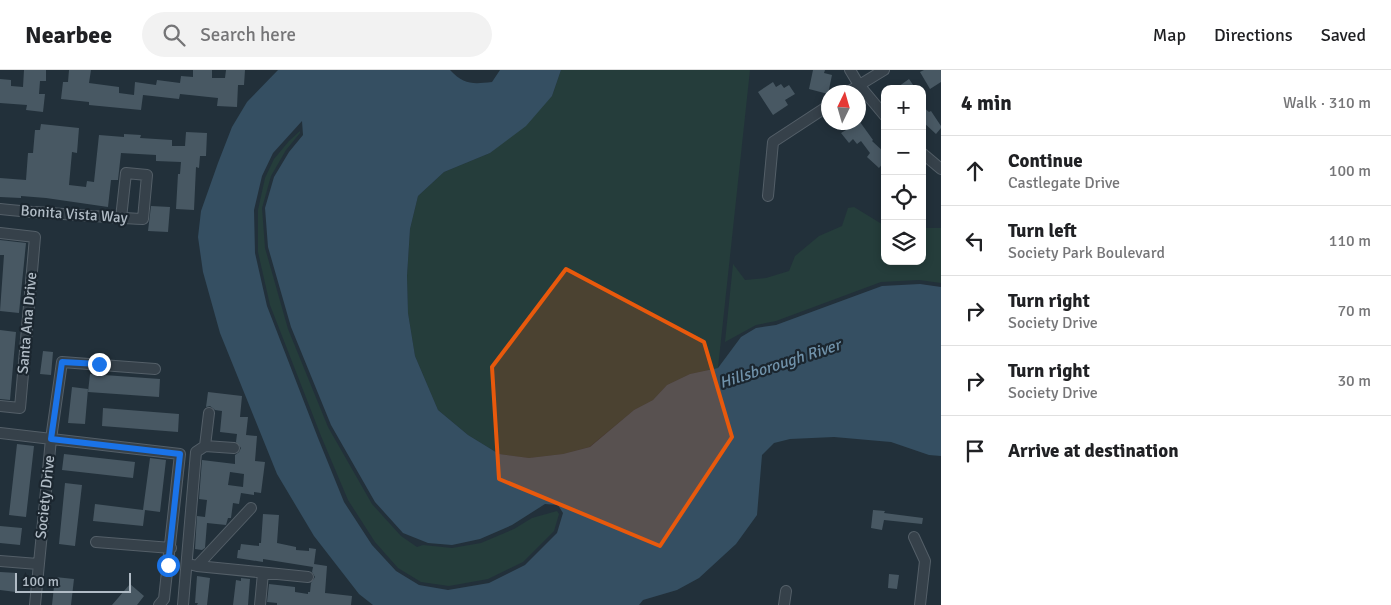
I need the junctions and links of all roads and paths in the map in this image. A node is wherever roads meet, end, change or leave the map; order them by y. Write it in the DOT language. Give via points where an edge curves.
graph roads {
  1 [pos="850,70"];
  2 [pos="884,70"];
  3 [pos="859,85"];
  4 [pos="866,93"];
  5 [pos="821,111"];
  6 [pos="881,111"];
  7 [pos="926,156"];
  8 [pos="941,169"];
  9 [pos="768,196"];
  10 [pos="0,209"];
  11 [pos="121,218"];
  12 [pos="0,233"];
  13 [pos="154,369"];
  14 [pos="0,406"];
  15 [pos="209,413"];
  16 [pos="0,433"];
  17 [pos="51,439"];
  18 [pos="205,446"];
  19 [pos="234,448"];
  20 [pos="251,508"];
  21 [pos="914,537"];
  22 [pos="96,542"];
  23 [pos="170,548"];
  24 [pos="0,561"];
  25 [pos="38,564"];
  26 [pos="192,565"];
  27 [pos="263,573"];
  28 [pos="308,577"];
  29 [pos="786,591"];
  30 [pos="35,605"];
  31 [pos="159,605"];
  32 [pos="183,605"];
  33 [pos="260,605"];
  34 [pos="784,605"];
  35 [pos="920,605"];
  1 -- 3 [label="street"];
  2 -- 3 [label="street"];
  4 -- 6 [label="street"];
  5 -- 9 [label="street" via="773,142"];
  7 -- 8 [label="street"];
  10 -- 11 [label="street, Bonita Vista Way"];
  11 -- 11 [label="street, Bonita Vista Way" via="143,218 147,175 126,173"];
  12 -- 14 [label="street, Santa Ana Drive" via="35,237 20,408"];
  13 -- 17 [label="street, Society Drive" via="62,362"];
  15 -- 18 [label="street"];
  16 -- 17 [label="street"];
  17 -- 23 [label="street" via="180,454"];
  17 -- 25 [label="street, Society Drive"];
  18 -- 19 [label="street"];
  18 -- 26 [label="street" via="196,452"];
  20 -- 26 [label="street"];
  21 -- 35 [label="street" via="925,561"];
  22 -- 23 [label="street"];
  23 -- 31 [label="street" via="164,599"];
  24 -- 25 [label="street"];
  25 -- 30 [label="street, Society Drive"];
  26 -- 27 [label="street"];
  26 -- 32 [label="street"];
  27 -- 28 [label="street"];
  27 -- 33 [label="street"];
  29 -- 34 [label="street"];
}
